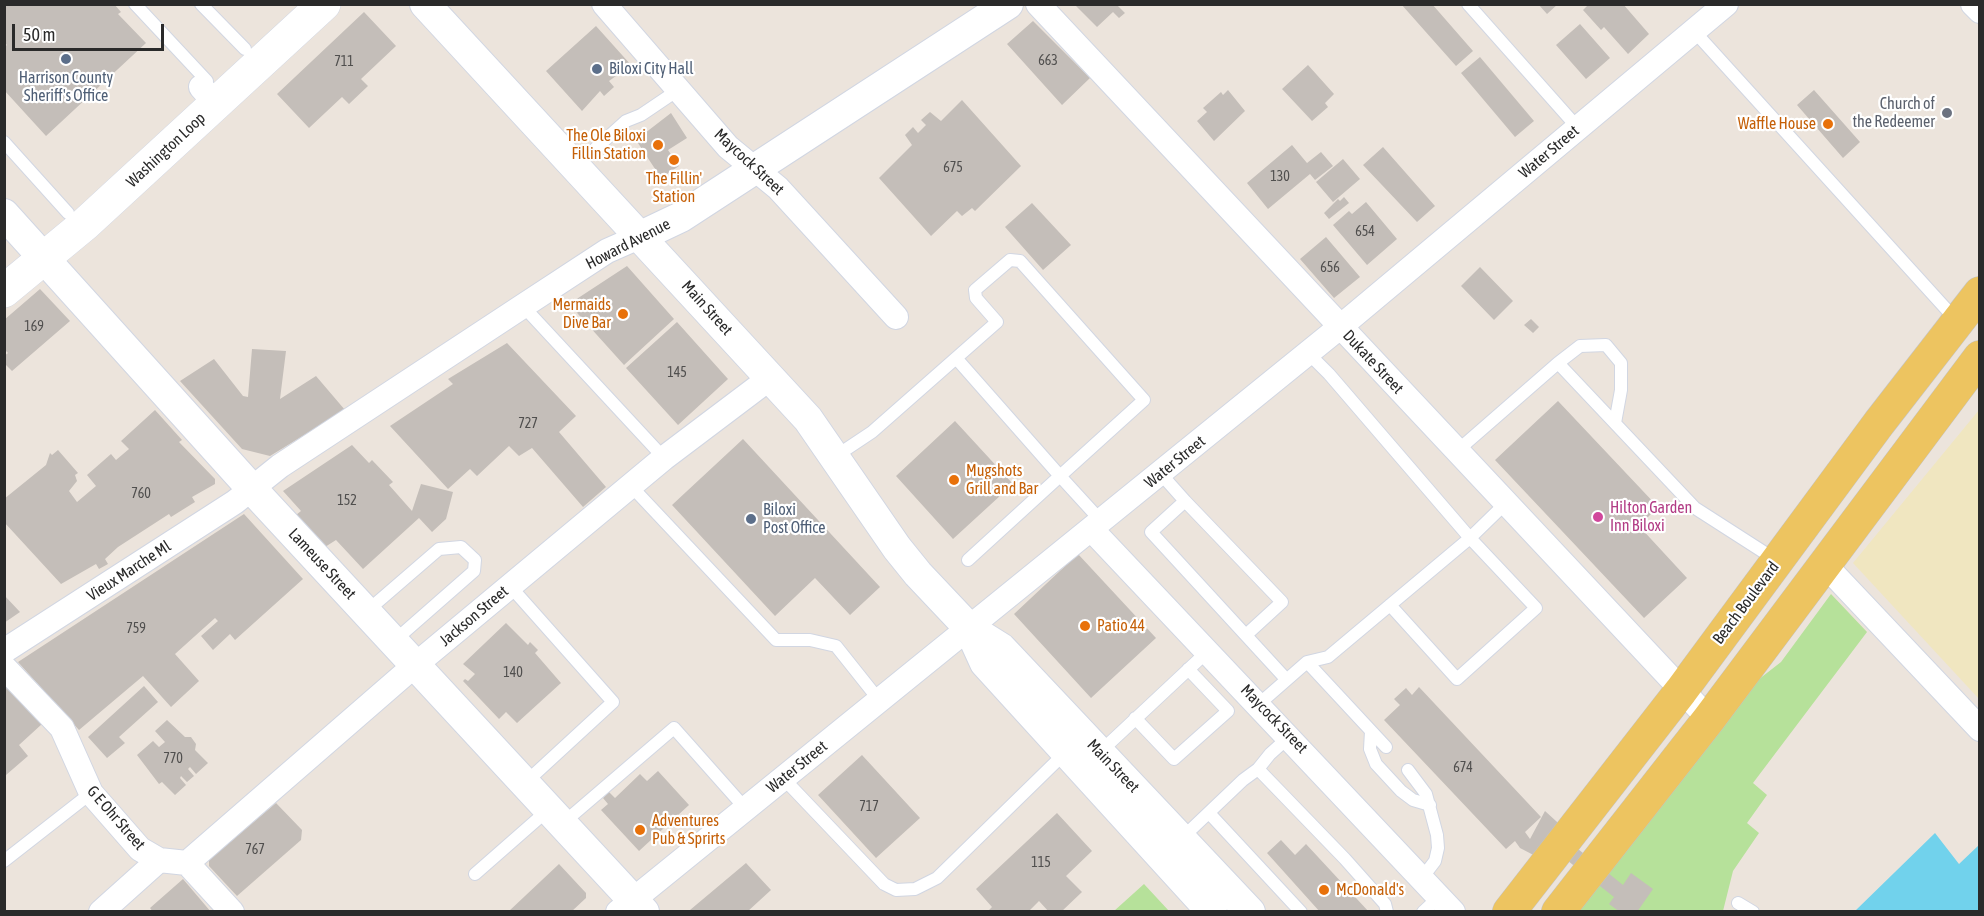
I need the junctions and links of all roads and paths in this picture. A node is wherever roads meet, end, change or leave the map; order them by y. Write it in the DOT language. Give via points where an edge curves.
graph roads {
  1 [pos="135,4"];
  2 [pos="201,4"];
  3 [pos="291,4"];
  4 [pos="324,4"];
  5 [pos="424,4"];
  6 [pos="604,4"];
  7 [pos="1008,4"];
  8 [pos="1038,4"];
  9 [pos="1468,4"];
  10 [pos="1726,4"];
  11 [pos="1973,4"];
  12 [pos="1980,11"];
  13 [pos="1694,31"];
  14 [pos="245,49"];
  15 [pos="678,90"];
  16 [pos="208,91"];
  17 [pos="1578,128"];
  18 [pos="4,142"];
  19 [pos="576,166"];
  20 [pos="755,170"];
  21 [pos="68,213"];
  22 [pos="4,214"];
  23 [pos="641,236"];
  24 [pos="39,251"];
  25 [pos="4,275"];
  26 [pos="4,291"];
  27 [pos="1980,293"];
  28 [pos="523,306"];
  29 [pos="896,317"];
  30 [pos="1957,321"];
  31 [pos="1340,327"];
  32 [pos="1308,353"];
  33 [pos="1980,357"];
  34 [pos="956,358"];
  35 [pos="1558,363"];
  36 [pos="770,378"];
  37 [pos="1615,423"];
  38 [pos="1457,451"];
  39 [pos="836,456"];
  40 [pos="664,458"];
  41 [pos="1161,474"];
  42 [pos="1060,476"];
  43 [pos="631,486"];
  44 [pos="252,489"];
  45 [pos="1185,501"];
  46 [pos="1506,503"];
  47 [pos="1097,526"];
  48 [pos="1470,538"];
  49 [pos="968,560"];
  50 [pos="1777,561"];
  51 [pos="1824,564"];
  52 [pos="510,586"];
  53 [pos="1390,605"];
  54 [pos="366,612"];
  55 [pos="969,628"];
  56 [pos="1246,635"];
  57 [pos="393,642"];
  58 [pos="4,651"];
  59 [pos="1208,651"];
  60 [pos="1307,662"];
  61 [pos="414,666"];
  62 [pos="4,667"];
  63 [pos="1188,669"];
  64 [pos="1286,679"];
  65 [pos="1681,691"];
  66 [pos="879,700"];
  67 [pos="1259,704"];
  68 [pos="1135,718"];
  69 [pos="1709,719"];
  70 [pos="1980,729"];
  71 [pos="1371,731"];
  72 [pos="1290,736"];
  73 [pos="1386,747"];
  74 [pos="1100,752"];
  75 [pos="1065,753"];
  76 [pos="1258,769"];
  77 [pos="1408,770"];
  78 [pos="783,778"];
  79 [pos="524,784"];
  80 [pos="91,793"];
  81 [pos="1430,805"];
  82 [pos="745,808"];
  83 [pos="1209,813"];
  84 [pos="555,816"];
  85 [pos="1171,847"];
  86 [pos="159,860"];
  87 [pos="4,861"];
  88 [pos="187,863"];
  89 [pos="475,874"];
  90 [pos="1422,878"];
  91 [pos="1738,903"];
  92 [pos="631,907"];
  93 [pos="1438,907"];
  94 [pos="101,912"];
  95 [pos="232,912"];
  96 [pos="1212,912"];
  97 [pos="1250,912"];
  98 [pos="1301,912"];
  99 [pos="1387,912"];
  100 [pos="1509,912"];
  101 [pos="1558,912"];
  102 [pos="1753,912"];
  1 -- 16 [label="lane"];
  2 -- 14 [label="lane"];
  3 -- 14 [label="main road, Washington Loop"];
  4 -- 16 [label="main road, Washington Loop"];
  5 -- 19 [label="street, Main Street"];
  6 -- 15 [label="street, Maycock Street"];
  7 -- 20 [label="street, Howard Avenue"];
  8 -- 31 [label="street, Dukate Street"];
  9 -- 17 [label="lane"];
  10 -- 13 [label="street, Water Street"];
  11 -- 12 [label="street"];
  13 -- 17 [label="street, Water Street"];
  13 -- 30 [label="lane"];
  14 -- 16 [label="main road, Washington Loop"];
  15 -- 19 [label="lane" via="626,121"];
  15 -- 20 [label="street, Maycock Street" via="728,147"];
  16 -- 21 [label="main road, Washington Loop"];
  16 -- 24 [label="main road, Washington Loop" via="84,225"];
  17 -- 31 [label="street, Water Street"];
  18 -- 21 [label="lane"];
  19 -- 23 [label="street, Main Street"];
  20 -- 23 [label="street, Howard Avenue" via="681,217"];
  20 -- 29 [label="street, Maycock Street" via="778,188"];
  21 -- 24 [label="main road, Washington Loop"];
  22 -- 24 [label="street, Lameuse Street"];
  23 -- 28 [label="street, Howard Avenue" via="607,251"];
  23 -- 36 [label="street, Main Street"];
  24 -- 25 [label="main road, Washington Loop"];
  24 -- 26 [label="main road, Washington Loop"];
  24 -- 44 [label="street, Lameuse Street"];
  27 -- 30 [label="main road, Beach Boulevard"];
  28 -- 40 [label="lane"];
  28 -- 44 [label="street, Howard Avenue" via="280,466"];
  30 -- 50 [label="main road, Beach Boulevard"];
  31 -- 32 [label="street, Water Street"];
  31 -- 38 [label="street, Dukate Street"];
  32 -- 41 [label="street, Water Street"];
  32 -- 48 [label="lane"];
  33 -- 51 [label="main road"];
  34 -- 39 [label="lane" via="872,432"];
  34 -- 42 [label="lane"];
  34 -- 42 [label="lane" via="997,322 976,298 975,290 1010,260 1020,261 1144,400"];
  35 -- 37 [label="lane"];
  35 -- 37 [label="lane" via="1580,346 1606,345 1620,363 1621,390"];
  35 -- 38 [label="lane"];
  36 -- 39 [label="street, Main Street" via="808,418"];
  36 -- 40 [label="street, Jackson Street"];
  37 -- 50 [label="lane" via="1695,508"];
  38 -- 46 [label="street, Dukate Street"];
  39 -- 55 [label="street, Main Street" via="897,548"];
  40 -- 43 [label="street, Jackson Street"];
  41 -- 45 [label="lane"];
  41 -- 47 [label="street, Water Street"];
  42 -- 47 [label="lane"];
  42 -- 49 [label="lane"];
  43 -- 52 [label="street, Jackson Street"];
  43 -- 66 [label="lane" via="776,640 810,639 836,646"];
  44 -- 54 [label="street, Lameuse Street"];
  44 -- 58 [label="street, Vieux Marche Ml"];
  45 -- 56 [label="lane" via="1151,532"];
  45 -- 56 [label="lane" via="1282,602"];
  46 -- 48 [label="lane"];
  46 -- 65 [label="street, Dukate Street"];
  47 -- 55 [label="street, Water Street"];
  47 -- 59 [label="street, Maycock Street"];
  48 -- 53 [label="lane"];
  48 -- 53 [label="lane" via="1536,608 1457,679"];
  50 -- 65 [label="main road, Beach Boulevard"];
  51 -- 69 [label="main road"];
  51 -- 70 [label="street"];
  52 -- 61 [label="street, Jackson Street"];
  52 -- 79 [label="lane" via="613,702"];
  53 -- 60 [label="lane" via="1328,657"];
  54 -- 57 [label="street, Lameuse Street"];
  54 -- 57 [label="lane" via="439,549 460,548 475,560 474,571"];
  55 -- 66 [label="street, Water Street"];
  55 -- 74 [label="street, Main Street" via="1001,648"];
  55 -- 75 [label="street, Main Street" via="985,663"];
  56 -- 64 [label="lane"];
  57 -- 61 [label="street, Lameuse Street"];
  59 -- 63 [label="lane"];
  59 -- 67 [label="street, Maycock Street"];
  60 -- 64 [label="lane"];
  60 -- 71 [label="lane"];
  61 -- 79 [label="street, Lameuse Street"];
  61 -- 88 [label="street, Jackson Street"];
  62 -- 80 [label="street, G E Ohr Street" via="62,728"];
  63 -- 68 [label="lane"];
  63 -- 68 [label="lane" via="1228,711 1174,759"];
  64 -- 67 [label="lane"];
  65 -- 69 [label="street, Dukate Street"];
  65 -- 100 [label="main road, Beach Boulevard"];
  66 -- 78 [label="street, Water Street"];
  67 -- 72 [label="street, Maycock Street"];
  68 -- 74 [label="lane"];
  69 -- 101 [label="main road"];
  71 -- 73 [label="lane"];
  71 -- 81 [label="lane" via="1370,749 1376,764 1401,791"];
  72 -- 76 [label="lane"];
  72 -- 90 [label="street, Maycock Street"];
  74 -- 85 [label="street, Main Street"];
  75 -- 78 [label="lane" via="937,878 915,889 896,890 884,884"];
  75 -- 85 [label="street, Main Street"];
  76 -- 83 [label="lane"];
  76 -- 99 [label="lane" via="1345,859 1385,904"];
  77 -- 81 [label="lane"];
  78 -- 82 [label="street, Water Street"];
  79 -- 84 [label="street, Lameuse Street"];
  80 -- 86 [label="street, G E Ohr Street" via="140,849"];
  80 -- 87 [label="lane"];
  81 -- 90 [label="lane" via="1438,848 1435,861"];
  82 -- 84 [label="lane" via="674,728"];
  82 -- 92 [label="street, Water Street"];
  83 -- 85 [label="lane"];
  83 -- 98 [label="lane"];
  84 -- 89 [label="lane"];
  84 -- 92 [label="street, Lameuse Street"];
  85 -- 96 [label="street, Main Street"];
  85 -- 97 [label="street, Main Street"];
  86 -- 88 [label="street, G E Ohr Street"];
  86 -- 94 [label="street"];
  88 -- 95 [label="street"];
  90 -- 93 [label="street, Maycock Street"];
  91 -- 102 [label="lane"];
}
